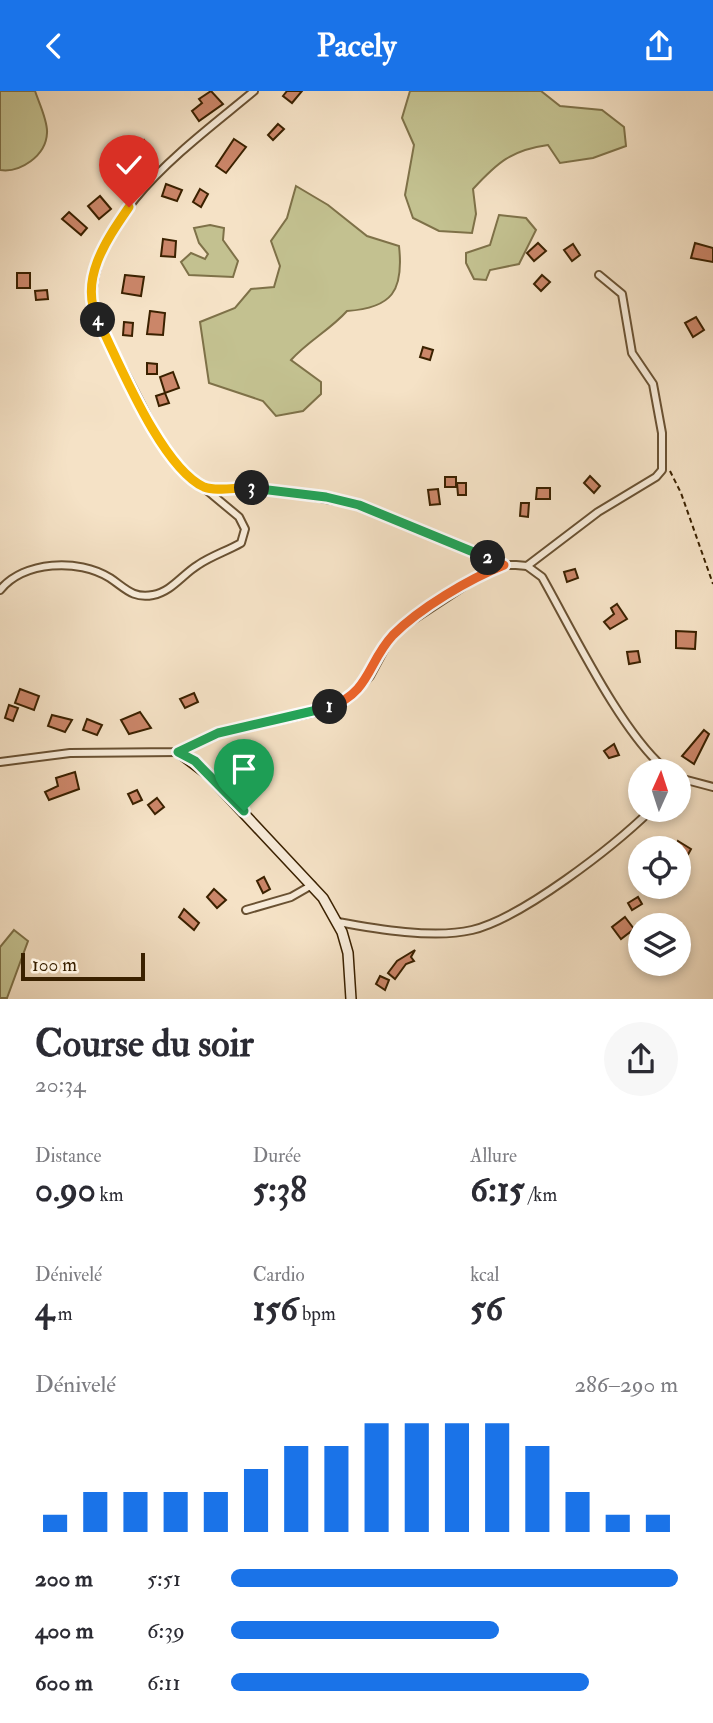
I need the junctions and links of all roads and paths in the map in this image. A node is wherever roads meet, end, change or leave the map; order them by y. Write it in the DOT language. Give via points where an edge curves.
graph roads {
  1 [pos="254,91"];
  2 [pos="599,275"];
  3 [pos="664,460"];
  4 [pos="205,488"];
  5 [pos="504,565"];
  6 [pos="527,566"];
  7 [pos="713,584"];
  8 [pos="0,590"];
  9 [pos="178,752"];
  10 [pos="655,759"];
  11 [pos="0,762"];
  12 [pos="691,781"];
  13 [pos="713,787"];
  14 [pos="635,823"];
  15 [pos="312,885"];
  16 [pos="246,910"];
  17 [pos="338,922"];
  18 [pos="351,999"];
  1 -- 4 [label="street" via="172,161 129,207 94,269 91,293 93,310 160,441 178,467"];
  2 -- 3 [label="street" via="617,288 625,301 632,353 653,384"];
  3 -- 6 [label="street" via="656,477 598,512"];
  3 -- 7 [label="path" via="681,493"];
  4 -- 5 [label="street" via="293,492 359,505"];
  4 -- 8 [label="street" via="239,517 245,529 241,543 198,564 169,588 154,595 136,595 110,578 60,566 29,568"];
  5 -- 6 [label="street"];
  5 -- 9 [label="street" via="484,573 405,625 391,637 370,676 340,703 218,733"];
  6 -- 10 [label="street" via="542,577 620,710"];
  9 -- 11 [label="street" via="94,751"];
  9 -- 15 [label="street" via="208,774"];
  12 -- 13 [label="street"];
  14 -- 17 [label="street" via="571,875 491,924 449,933"];
  15 -- 16 [label="street" via="291,897"];
  15 -- 17 [label="street"];
  17 -- 18 [label="street" via="348,953"];
}
